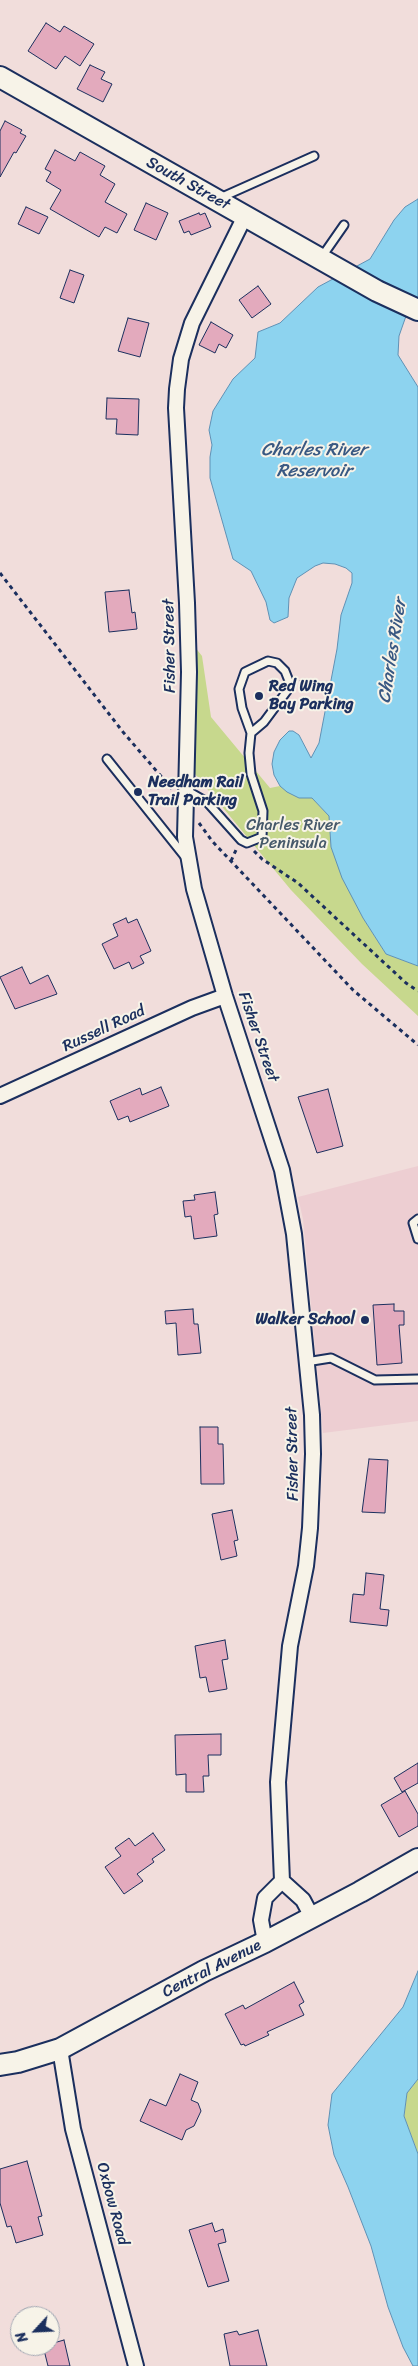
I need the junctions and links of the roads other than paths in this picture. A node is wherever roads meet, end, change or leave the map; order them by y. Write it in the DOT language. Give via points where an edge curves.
graph roads {
  1 [pos="0,77"];
  2 [pos="314,156"];
  3 [pos="215,200"];
  4 [pos="245,216"];
  5 [pos="344,225"];
  6 [pos="325,260"];
  7 [pos="418,310"];
  8 [pos="251,733"];
  9 [pos="108,759"];
  10 [pos="185,790"];
  11 [pos="188,860"];
  12 [pos="225,996"];
  13 [pos="0,1096"];
  14 [pos="418,1219"];
  15 [pos="418,1239"];
  16 [pos="306,1362"];
  17 [pos="418,1379"];
  18 [pos="418,1859"];
  19 [pos="282,1881"];
  20 [pos="312,1917"];
  21 [pos="265,1942"];
  22 [pos="60,2049"];
  23 [pos="0,2065"];
  24 [pos="136,2366"];
  1 -- 3 [label="street, South Street"];
  2 -- 3 [label="lane"];
  3 -- 4 [label="street, South Street"];
  4 -- 6 [label="street, South Street"];
  4 -- 10 [label="street, Fisher Street" via="192,323 177,388 189,672"];
  5 -- 6 [label="lane"];
  6 -- 7 [label="street, South Street" via="377,291"];
  8 -- 8 [label="lane" via="239,689 245,672 268,661 277,663 289,681 287,691 264,722"];
  8 -- 10 [label="lane" via="251,774 263,811 262,837 247,843 241,840 207,802"];
  9 -- 11 [label="lane"];
  10 -- 11 [label="street, Fisher Street"];
  11 -- 12 [label="street, Fisher Street"];
  12 -- 13 [label="street, Russell Road"];
  12 -- 16 [label="street, Fisher Street" via="284,1177 294,1234"];
  14 -- 15 [label="lane" via="413,1223"];
  16 -- 17 [label="lane" via="331,1358 375,1380"];
  16 -- 19 [label="street, Fisher Street" via="314,1434 312,1489 306,1566 290,1646 284,1699 278,1782"];
  18 -- 20 [label="street, Central Avenue"];
  19 -- 20 [label="street" via="303,1900"];
  19 -- 21 [label="street" via="265,1898 261,1920"];
  20 -- 21 [label="street, Central Avenue"];
  21 -- 22 [label="street, Central Avenue" via="204,1971"];
  22 -- 23 [label="street, Central Avenue"];
  22 -- 24 [label="street, Oxbow Road" via="73,2129"];
}
